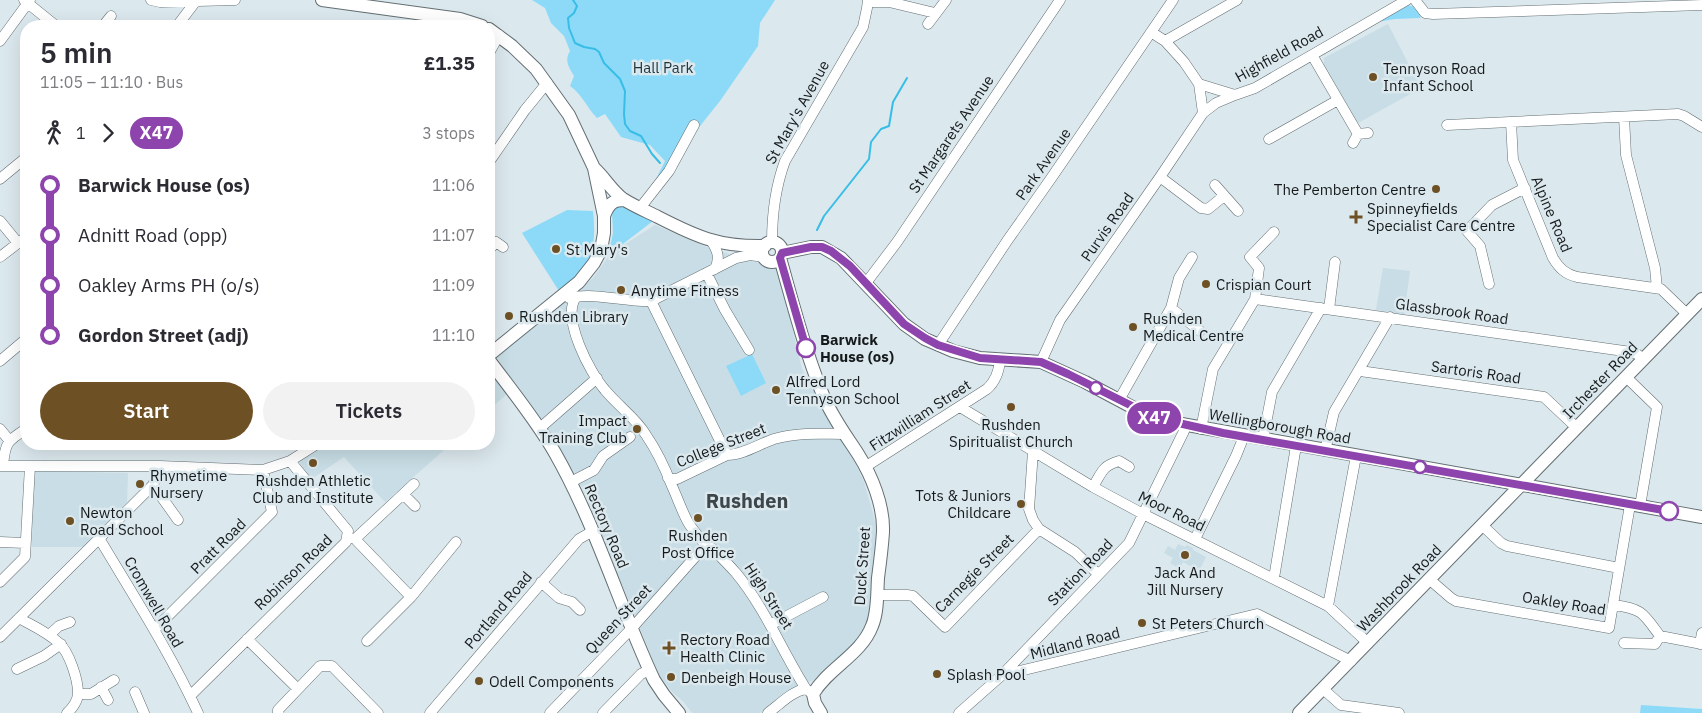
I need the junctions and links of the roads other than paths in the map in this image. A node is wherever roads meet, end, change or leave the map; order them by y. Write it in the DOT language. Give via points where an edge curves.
graph roads {
  1 [pos="151,0"];
  2 [pos="234,0"];
  3 [pos="329,0"];
  4 [pos="946,0"];
  5 [pos="1060,0"];
  6 [pos="1173,0"];
  7 [pos="1237,0"];
  8 [pos="1406,0"];
  9 [pos="1415,0"];
  10 [pos="28,1"];
  11 [pos="196,1"];
  12 [pos="868,1"];
  13 [pos="1684,3"];
  14 [pos="1702,4"];
  15 [pos="935,13"];
  16 [pos="111,16"];
  17 [pos="49,20"];
  18 [pos="108,20"];
  19 [pos="182,20"];
  20 [pos="433,20"];
  21 [pos="928,24"];
  22 [pos="1151,32"];
  23 [pos="495,33"];
  24 [pos="0,41"];
  25 [pos="1165,41"];
  26 [pos="1312,55"];
  27 [pos="547,83"];
  28 [pos="1199,84"];
  29 [pos="1235,95"];
  30 [pos="1338,100"];
  31 [pos="1203,112"];
  32 [pos="1624,117"];
  33 [pos="1512,122"];
  34 [pos="694,124"];
  35 [pos="1447,125"];
  36 [pos="1702,127"];
  37 [pos="1360,137"];
  38 [pos="1268,139"];
  39 [pos="495,153"];
  40 [pos="20,162"];
  41 [pos="594,168"];
  42 [pos="1160,177"];
  43 [pos="0,178"];
  44 [pos="1215,185"];
  45 [pos="1525,188"];
  46 [pos="1224,196"];
  47 [pos="624,200"];
  48 [pos="640,208"];
  49 [pos="1238,212"];
  50 [pos="604,216"];
  51 [pos="0,220"];
  52 [pos="1274,232"];
  53 [pos="20,238"];
  54 [pos="20,242"];
  55 [pos="712,242"];
  56 [pos="495,243"];
  57 [pos="503,247"];
  58 [pos="767,249"];
  59 [pos="781,256"];
  60 [pos="0,257"];
  61 [pos="1192,257"];
  62 [pos="1334,262"];
  63 [pos="711,271"];
  64 [pos="579,282"];
  65 [pos="866,283"];
  66 [pos="1489,284"];
  67 [pos="1657,288"];
  68 [pos="580,296"];
  69 [pos="1255,299"];
  70 [pos="1702,299"];
  71 [pos="650,301"];
  72 [pos="554,302"];
  73 [pos="1171,308"];
  74 [pos="1325,308"];
  75 [pos="1687,314"];
  76 [pos="1390,317"];
  77 [pos="1200,331"];
  78 [pos="20,344"];
  79 [pos="938,345"];
  80 [pos="495,350"];
  81 [pos="749,350"];
  82 [pos="1643,359"];
  83 [pos="1000,360"];
  84 [pos="0,361"];
  85 [pos="1041,362"];
  86 [pos="495,368"];
  87 [pos="1360,371"];
  88 [pos="1626,377"];
  89 [pos="597,378"];
  90 [pos="1118,400"];
  91 [pos="960,408"];
  92 [pos="1186,426"];
  93 [pos="1576,427"];
  94 [pos="540,428"];
  95 [pos="1201,429"];
  96 [pos="0,430"];
  97 [pos="20,433"];
  98 [pos="844,434"];
  99 [pos="1244,436"];
  100 [pos="630,437"];
  101 [pos="1262,439"];
  102 [pos="9,440"];
  103 [pos="1296,446"];
  104 [pos="299,450"];
  105 [pos="1033,451"];
  106 [pos="1325,451"];
  107 [pos="727,455"];
  108 [pos="1356,456"];
  109 [pos="290,462"];
  110 [pos="2,466"];
  111 [pos="30,466"];
  112 [pos="160,466"];
  113 [pos="1129,466"];
  114 [pos="866,468"];
  115 [pos="1536,469"];
  116 [pos="264,470"];
  117 [pos="668,478"];
  118 [pos="1494,480"];
  119 [pos="571,482"];
  120 [pos="414,484"];
  121 [pos="152,485"];
  122 [pos="1521,485"];
  123 [pos="1093,487"];
  124 [pos="1543,489"];
  125 [pos="403,494"];
  126 [pos="415,506"];
  127 [pos="1635,506"];
  128 [pos="1498,508"];
  129 [pos="1143,514"];
  130 [pos="1702,517"];
  131 [pos="178,520"];
  132 [pos="1482,525"];
  133 [pos="1039,529"];
  134 [pos="593,531"];
  135 [pos="99,538"];
  136 [pos="352,538"];
  137 [pos="1195,539"];
  138 [pos="0,542"];
  139 [pos="456,542"];
  140 [pos="25,543"];
  141 [pos="708,548"];
  142 [pos="1619,568"];
  143 [pos="1098,574"];
  144 [pos="1274,578"];
  145 [pos="1429,579"];
  146 [pos="0,582"];
  147 [pos="541,582"];
  148 [pos="877,595"];
  149 [pos="411,597"];
  150 [pos="823,597"];
  151 [pos="1614,605"];
  152 [pos="1328,606"];
  153 [pos="580,610"];
  154 [pos="19,618"];
  155 [pos="70,622"];
  156 [pos="770,625"];
  157 [pos="632,628"];
  158 [pos="154,630"];
  159 [pos="49,635"];
  160 [pos="1660,636"];
  161 [pos="0,637"];
  162 [pos="247,639"];
  163 [pos="1701,640"];
  164 [pos="367,641"];
  165 [pos="1368,643"];
  166 [pos="1624,643"];
  167 [pos="61,644"];
  168 [pos="1351,661"];
  169 [pos="17,669"];
  170 [pos="649,670"];
  171 [pos="1002,675"];
  172 [pos="114,680"];
  173 [pos="101,688"];
  174 [pos="298,689"];
  175 [pos="1323,689"];
  176 [pos="135,692"];
  177 [pos="809,692"];
  178 [pos="78,694"];
  179 [pos="190,696"];
  180 [pos="108,700"];
  181 [pos="194,711"];
  182 [pos="68,713"];
  183 [pos="144,713"];
  184 [pos="278,713"];
  185 [pos="378,713"];
  186 [pos="430,713"];
  187 [pos="550,713"];
  188 [pos="603,713"];
  189 [pos="679,713"];
  190 [pos="768,713"];
  191 [pos="821,713"];
  192 [pos="959,713"];
  193 [pos="1300,713"];
  194 [pos="1399,713"];
  1 -- 11 [label="street"];
  2 -- 11 [label="street"];
  3 -- 20 [label="main road"];
  4 -- 15 [label="street"];
  5 -- 65 [label="street, St Margarets Avenue"];
  6 -- 22 [label="street, Park Avenue"];
  7 -- 25 [label="street"];
  8 -- 26 [label="street, Highfield Road"];
  9 -- 13 [label="street" via="1425,12 1433,14"];
  10 -- 17 [label="street"];
  10 -- 24 [label="street"];
  11 -- 19 [label="street"];
  12 -- 15 [label="street" via="889,2"];
  12 -- 58 [label="street, St Mary's Avenue" via="863,27 785,161 774,201"];
  13 -- 14 [label="street"];
  15 -- 21 [label="street"];
  16 -- 18 [label="street"];
  22 -- 25 [label="street"];
  22 -- 79 [label="street, Park Avenue"];
  23 -- 27 [label="main road" via="525,57"];
  25 -- 28 [label="street"];
  26 -- 29 [label="street, Highfield Road" via="1255,88"];
  26 -- 30 [label="street"];
  27 -- 39 [label="street"];
  27 -- 41 [label="main road" via="569,115"];
  28 -- 29 [label="street, Highfield Road"];
  28 -- 31 [label="street"];
  29 -- 31 [label="street, Purvis Road"];
  30 -- 37 [label="street"];
  30 -- 38 [label="street"];
  31 -- 42 [label="street, Purvis Road"];
  32 -- 33 [label="street"];
  32 -- 36 [label="street" via="1678,114"];
  32 -- 67 [label="street" via="1626,155 1655,268"];
  33 -- 35 [label="street"];
  33 -- 45 [label="street, Alpine Road" via="1513,160"];
  34 -- 48 [label="street" via="669,171"];
  40 -- 43 [label="street"];
  41 -- 47 [label="main road"];
  41 -- 50 [label="main road"];
  42 -- 46 [label="street" via="1201,208 1208,208"];
  42 -- 85 [label="street, Purvis Road" via="1060,320"];
  44 -- 46 [label="street"];
  45 -- 66 [label="street" via="1492,205 1464,235 1480,246"];
  45 -- 67 [label="street, Alpine Road" via="1554,258 1564,271 1577,277"];
  46 -- 49 [label="street"];
  47 -- 48 [label="main road"];
  47 -- 50 [label="main road" via="611,202"];
  48 -- 55 [label="main road"];
  50 -- 64 [label="main road" via="601,250 592,268"];
  51 -- 53 [label="street"];
  52 -- 69 [label="street" via="1250,257 1259,268"];
  54 -- 60 [label="street"];
  55 -- 58 [label="main road"];
  55 -- 63 [label="street" via="718,262"];
  56 -- 57 [label="street"];
  58 -- 59 [label="main road" via="780,246"];
  58 -- 63 [label="street" via="742,256"];
  59 -- 65 [label="main road, Wellingborough Road" via="822,247 841,258"];
  59 -- 98 [label="main road, Duck Street" via="817,380"];
  61 -- 73 [label="street" via="1179,278"];
  62 -- 74 [label="street"];
  63 -- 71 [label="street"];
  63 -- 81 [label="street" via="725,310"];
  64 -- 68 [label="street"];
  64 -- 72 [label="main road"];
  65 -- 79 [label="main road, Wellingborough Road" via="904,324"];
  67 -- 75 [label="street"];
  68 -- 71 [label="street"];
  68 -- 72 [label="street"];
  68 -- 89 [label="street, High Street" via="572,303 573,323 580,349"];
  69 -- 74 [label="street, Glassbrook Road"];
  69 -- 95 [label="street" via="1213,370"];
  70 -- 75 [label="main road, Irchester Road"];
  71 -- 107 [label="street"];
  72 -- 80 [label="main road"];
  73 -- 77 [label="street"];
  73 -- 90 [label="street"];
  74 -- 76 [label="street, Glassbrook Road"];
  74 -- 101 [label="street" via="1272,392"];
  75 -- 82 [label="main road, Irchester Road"];
  76 -- 82 [label="street, Glassbrook Road" via="1631,352"];
  76 -- 87 [label="street"];
  78 -- 84 [label="street"];
  79 -- 83 [label="main road, Wellingborough Road" via="966,355"];
  82 -- 88 [label="main road, Irchester Road"];
  83 -- 85 [label="main road, Wellingborough Road"];
  83 -- 91 [label="street, Fitzwilliam Street" via="994,382"];
  85 -- 90 [label="main road, Wellingborough Road"];
  86 -- 94 [label="main road, Rectory Road"];
  87 -- 93 [label="street, Sartoris Road" via="1544,397"];
  87 -- 106 [label="street" via="1334,412"];
  88 -- 93 [label="main road, Irchester Road"];
  88 -- 127 [label="street, Oakley Road" via="1657,407"];
  89 -- 94 [label="street"];
  89 -- 117 [label="street, High Street" via="642,428"];
  90 -- 92 [label="main road, Wellingborough Road" via="1156,418"];
  91 -- 105 [label="street, Moor Road"];
  91 -- 114 [label="street, Fitzwilliam Street"];
  92 -- 95 [label="main road, Wellingborough Road"];
  92 -- 129 [label="street, Station Road"];
  93 -- 115 [label="main road, Irchester Road"];
  94 -- 119 [label="main road, Rectory Road"];
  95 -- 99 [label="main road, Wellingborough Road"];
  96 -- 102 [label="street"];
  97 -- 102 [label="street"];
  98 -- 107 [label="street, College Street" via="795,434"];
  98 -- 114 [label="main road, Duck Street"];
  99 -- 101 [label="main road, Wellingborough Road"];
  99 -- 137 [label="street"];
  100 -- 119 [label="street" via="603,456 594,470"];
  101 -- 103 [label="main road, Wellingborough Road"];
  102 -- 110 [label="street"];
  103 -- 106 [label="main road, Wellingborough Road"];
  103 -- 144 [label="street"];
  104 -- 109 [label="street"];
  105 -- 123 [label="street, Moor Road"];
  105 -- 133 [label="street" via="1029,509"];
  106 -- 108 [label="main road, Wellingborough Road"];
  107 -- 117 [label="street, College Street" via="683,476"];
  108 -- 118 [label="main road, Wellingborough Road"];
  108 -- 152 [label="street"];
  109 -- 116 [label="street"];
  109 -- 136 [label="street, Robinson Road"];
  110 -- 111 [label="street"];
  111 -- 112 [label="street"];
  111 -- 140 [label="street"];
  112 -- 116 [label="street"];
  112 -- 121 [label="street"];
  113 -- 123 [label="street" via="1119,461 1108,464"];
  114 -- 148 [label="main road, Duck Street" via="876,492 883,527"];
  115 -- 122 [label="main road, Irchester Road"];
  115 -- 124 [label="main road"];
  116 -- 158 [label="street, Pratt Road" via="272,512"];
  117 -- 141 [label="street, High Street" via="680,508"];
  118 -- 122 [label="main road, Wellingborough Road"];
  118 -- 128 [label="main road" via="1500,492"];
  119 -- 134 [label="main road, Rectory Road"];
  120 -- 125 [label="street"];
  121 -- 131 [label="street"];
  121 -- 135 [label="street"];
  122 -- 124 [label="main road, Wellingborough Road"];
  122 -- 128 [label="main road, Washbrook Road"];
  123 -- 129 [label="street, Moor Road"];
  124 -- 127 [label="main road, Wellingborough Road"];
  125 -- 126 [label="street"];
  125 -- 136 [label="street"];
  127 -- 130 [label="main road, Wellingborough Road"];
  127 -- 142 [label="street, Oakley Road"];
  128 -- 132 [label="main road, Washbrook Road"];
  129 -- 137 [label="street, Moor Road"];
  129 -- 143 [label="street, Station Road" via="1129,543"];
  132 -- 142 [label="street" via="1507,546"];
  132 -- 145 [label="main road, Washbrook Road"];
  133 -- 143 [label="street" via="1075,552"];
  133 -- 148 [label="street, Carnegie Street" via="945,627 913,596"];
  134 -- 147 [label="street, Portland Road" via="579,538"];
  134 -- 157 [label="main road, Rectory Road"];
  135 -- 154 [label="street"];
  135 -- 158 [label="street, Cromwell Road"];
  136 -- 149 [label="street"];
  136 -- 162 [label="street, Robinson Road"];
  137 -- 144 [label="street, Moor Road"];
  138 -- 140 [label="street"];
  139 -- 149 [label="street"];
  140 -- 146 [label="street" via="25,557"];
  141 -- 156 [label="street, High Street" via="712,548 737,574"];
  141 -- 157 [label="street, Queen Street" via="695,557"];
  142 -- 151 [label="street, Oakley Road"];
  143 -- 171 [label="street, Station Road"];
  144 -- 152 [label="street, Moor Road"];
  145 -- 151 [label="street, Oakley Road" via="1456,601 1609,628"];
  145 -- 165 [label="main road, Washbrook Road"];
  147 -- 153 [label="street"];
  147 -- 186 [label="street, Portland Road"];
  148 -- 177 [label="main road, Duck Street" via="874,619 866,639"];
  149 -- 164 [label="street"];
  150 -- 156 [label="street"];
  151 -- 160 [label="street" via="1645,614"];
  152 -- 165 [label="street, Moor Road"];
  154 -- 159 [label="street"];
  154 -- 161 [label="street"];
  155 -- 159 [label="street"];
  156 -- 177 [label="street, High Street"];
  157 -- 170 [label="main road, Rectory Road"];
  157 -- 187 [label="street, Queen Street"];
  158 -- 179 [label="street, Cromwell Road"];
  159 -- 167 [label="street"];
  160 -- 163 [label="street"];
  160 -- 166 [label="street" via="1655,644"];
  162 -- 174 [label="street"];
  162 -- 179 [label="street, Robinson Road"];
  165 -- 168 [label="main road, Washbrook Road"];
  167 -- 169 [label="street"];
  167 -- 178 [label="street" via="71,661"];
  168 -- 171 [label="street, Midland Road" via="1257,614"];
  168 -- 175 [label="main road, Washbrook Road"];
  170 -- 188 [label="street" via="641,674"];
  170 -- 189 [label="main road, Rectory Road" via="658,688"];
  171 -- 192 [label="street, Station Road"];
  172 -- 173 [label="street"];
  173 -- 178 [label="street" via="91,694"];
  173 -- 180 [label="street"];
  174 -- 184 [label="street"];
  174 -- 185 [label="street" via="320,666 332,666"];
  175 -- 193 [label="main road, Washbrook Road"];
  175 -- 194 [label="street" via="1341,705"];
  176 -- 183 [label="street"];
  177 -- 190 [label="street" via="800,690 792,694"];
  177 -- 191 [label="main road, High Street"];
  178 -- 182 [label="street"];
  179 -- 181 [label="street, Cromwell Road"];
}
